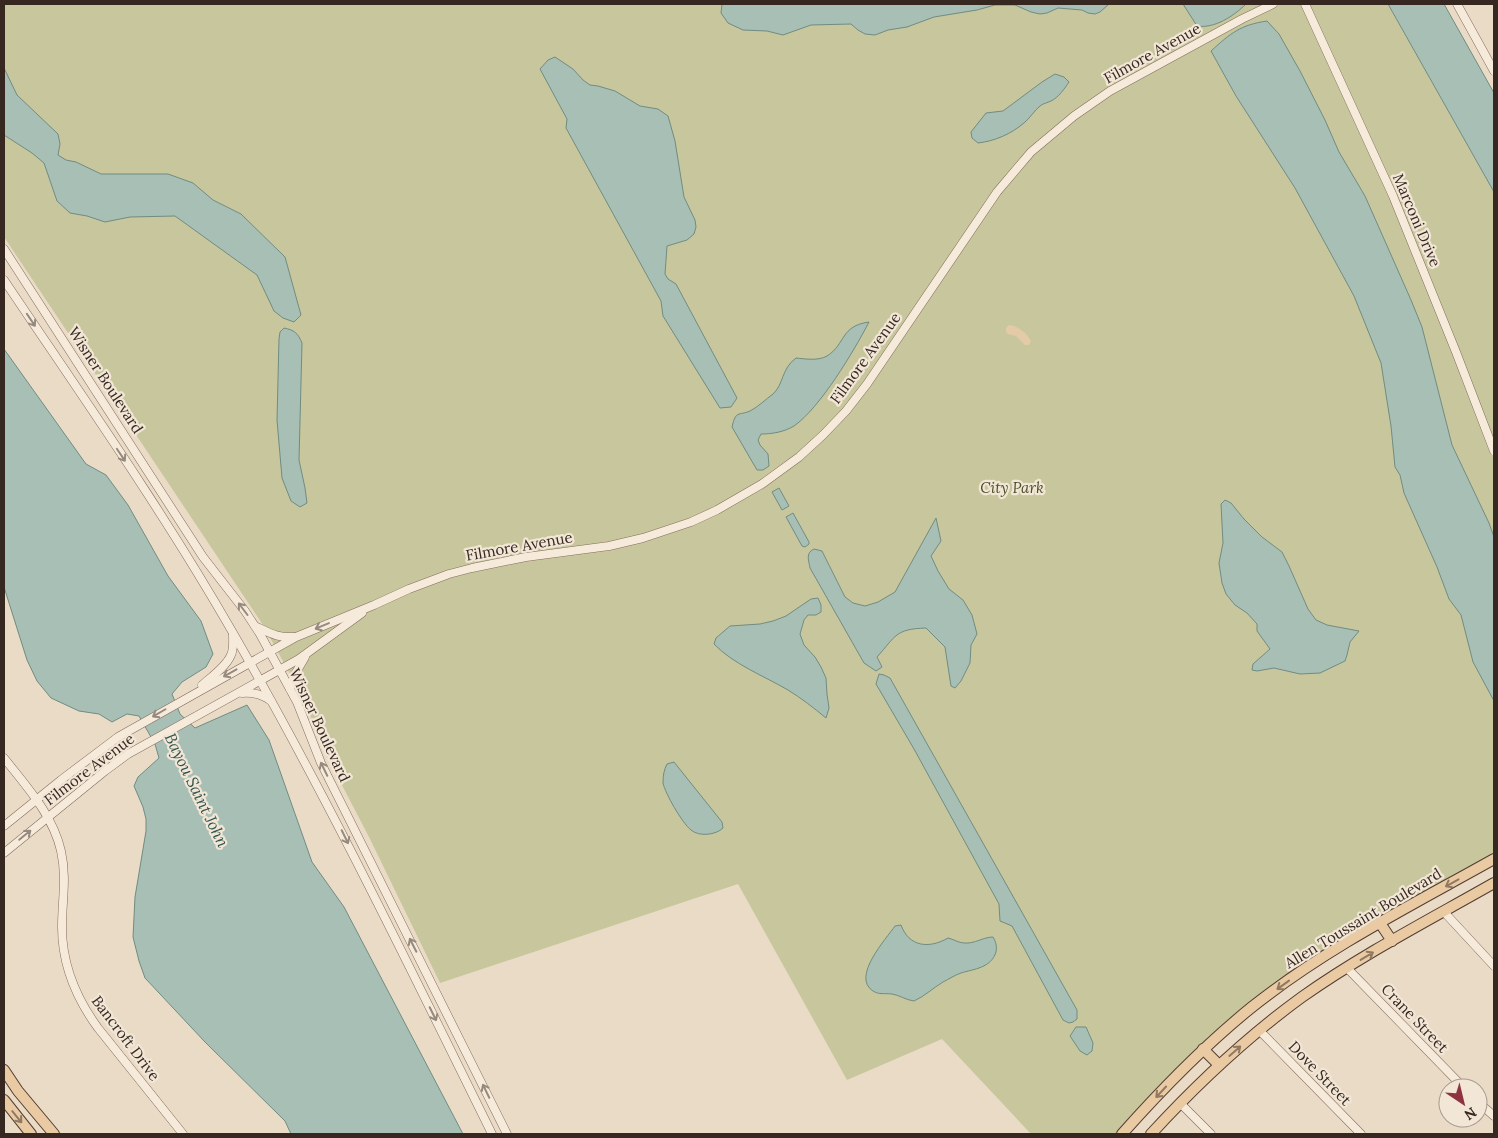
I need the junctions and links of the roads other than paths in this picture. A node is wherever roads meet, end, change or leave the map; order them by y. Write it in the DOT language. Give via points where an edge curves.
graph roads {
  1 [pos="1264,4"];
  2 [pos="1273,4"];
  3 [pos="1305,4"];
  4 [pos="1457,4"];
  5 [pos="1242,18"];
  6 [pos="1494,71"];
  7 [pos="4,250"];
  8 [pos="4,280"];
  9 [pos="1494,451"];
  10 [pos="374,605"];
  11 [pos="255,626"];
  12 [pos="233,632"];
  13 [pos="296,637"];
  14 [pos="270,651"];
  15 [pos="309,651"];
  16 [pos="250,662"];
  17 [pos="280,670"];
  18 [pos="260,681"];
  19 [pos="290,689"];
  20 [pos="192,694"];
  21 [pos="238,694"];
  22 [pos="272,703"];
  23 [pos="4,758"];
  24 [pos="36,800"];
  25 [pos="47,818"];
  26 [pos="4,826"];
  27 [pos="4,853"];
  28 [pos="1494,860"];
  29 [pos="1494,884"];
  30 [pos="1444,912"];
  31 [pos="1380,923"];
  32 [pos="1392,941"];
  33 [pos="1494,966"];
  34 [pos="1347,968"];
  35 [pos="1259,1030"];
  36 [pos="1203,1050"];
  37 [pos="1219,1064"];
  38 [pos="4,1070"];
  39 [pos="1454,1078"];
  40 [pos="18,1091"];
  41 [pos="4,1102"];
  42 [pos="1180,1103"];
  43 [pos="31,1134"];
  44 [pos="54,1134"];
  45 [pos="183,1134"];
  46 [pos="492,1134"];
  47 [pos="508,1134"];
  48 [pos="1122,1134"];
  49 [pos="1151,1134"];
  50 [pos="1211,1134"];
  51 [pos="1361,1134"];
  1 -- 5 [label="street, Filmore Avenue"];
  2 -- 5 [label="street, Filmore Avenue"];
  3 -- 9 [label="street, Marconi Drive" via="1393,196"];
  4 -- 6 [label="street"];
  5 -- 10 [label="street, Filmore Avenue" via="1110,91 1031,152 997,192 862,390 823,435 762,484 717,510 668,530 609,546 472,568 409,589"];
  11 -- 7 [label="street, Wisner Boulevard, one-way" via="203,557"];
  8 -- 12 [label="street, Wisner Boulevard, one-way" via="184,550"];
  10 -- 13 [label="street, Filmore Avenue, one-way"];
  10 -- 15 [label="street, Filmore Avenue"];
  11 -- 13 [label="street" via="281,638"];
  11 -- 14 [label="street, Wisner Boulevard"];
  12 -- 16 [label="street, Wisner Boulevard"];
  12 -- 20 [label="street" via="228,661"];
  13 -- 14 [label="street, Filmore Avenue"];
  14 -- 16 [label="street, Filmore Avenue"];
  14 -- 17 [label="street, Wisner Boulevard"];
  15 -- 17 [label="street, Filmore Avenue"];
  15 -- 19 [label="street" via="298,667"];
  16 -- 18 [label="street, Wisner Boulevard"];
  16 -- 20 [label="street, Filmore Avenue, one-way"];
  17 -- 18 [label="street, Filmore Avenue"];
  17 -- 19 [label="street, Wisner Boulevard"];
  18 -- 21 [label="street, Filmore Avenue"];
  18 -- 22 [label="street, Wisner Boulevard"];
  47 -- 19 [label="street, Wisner Boulevard, one-way" via="321,763"];
  20 -- 24 [label="street, Filmore Avenue, one-way" via="103,747"];
  21 -- 22 [label="street" via="251,692"];
  21 -- 25 [label="street, Filmore Avenue" via="128,754"];
  22 -- 46 [label="street, Wisner Boulevard, one-way" via="340,826"];
  23 -- 24 [label="street, Bancroft Drive"];
  24 -- 25 [label="street, Bancroft Drive"];
  24 -- 26 [label="street, Filmore Avenue"];
  27 -- 25 [label="street, Filmore Avenue, one-way"];
  25 -- 45 [label="street, Bancroft Drive" via="57,836 64,864 63,942 78,997 98,1028"];
  28 -- 31 [label="main road, Allen Toussaint Boulevard, one-way"];
  29 -- 30 [label="main road"];
  30 -- 32 [label="main road"];
  30 -- 33 [label="street"];
  31 -- 32 [label="main road"];
  31 -- 36 [label="main road, Allen Toussaint Boulevard, one-way" via="1296,975 1252,1007"];
  34 -- 32 [label="main road, one-way"];
  34 -- 35 [label="main road"];
  34 -- 39 [label="street, Crane Street"];
  37 -- 35 [label="main road, one-way"];
  35 -- 51 [label="street, Dove Street"];
  36 -- 37 [label="main road"];
  36 -- 48 [label="main road, Allen Toussaint Boulevard, one-way"];
  37 -- 42 [label="main road"];
  38 -- 40 [label="main road"];
  40 -- 41 [label="street"];
  40 -- 44 [label="main road"];
  41 -- 43 [label="main road, one-way"];
  42 -- 49 [label="main road"];
  42 -- 50 [label="street"];
}
